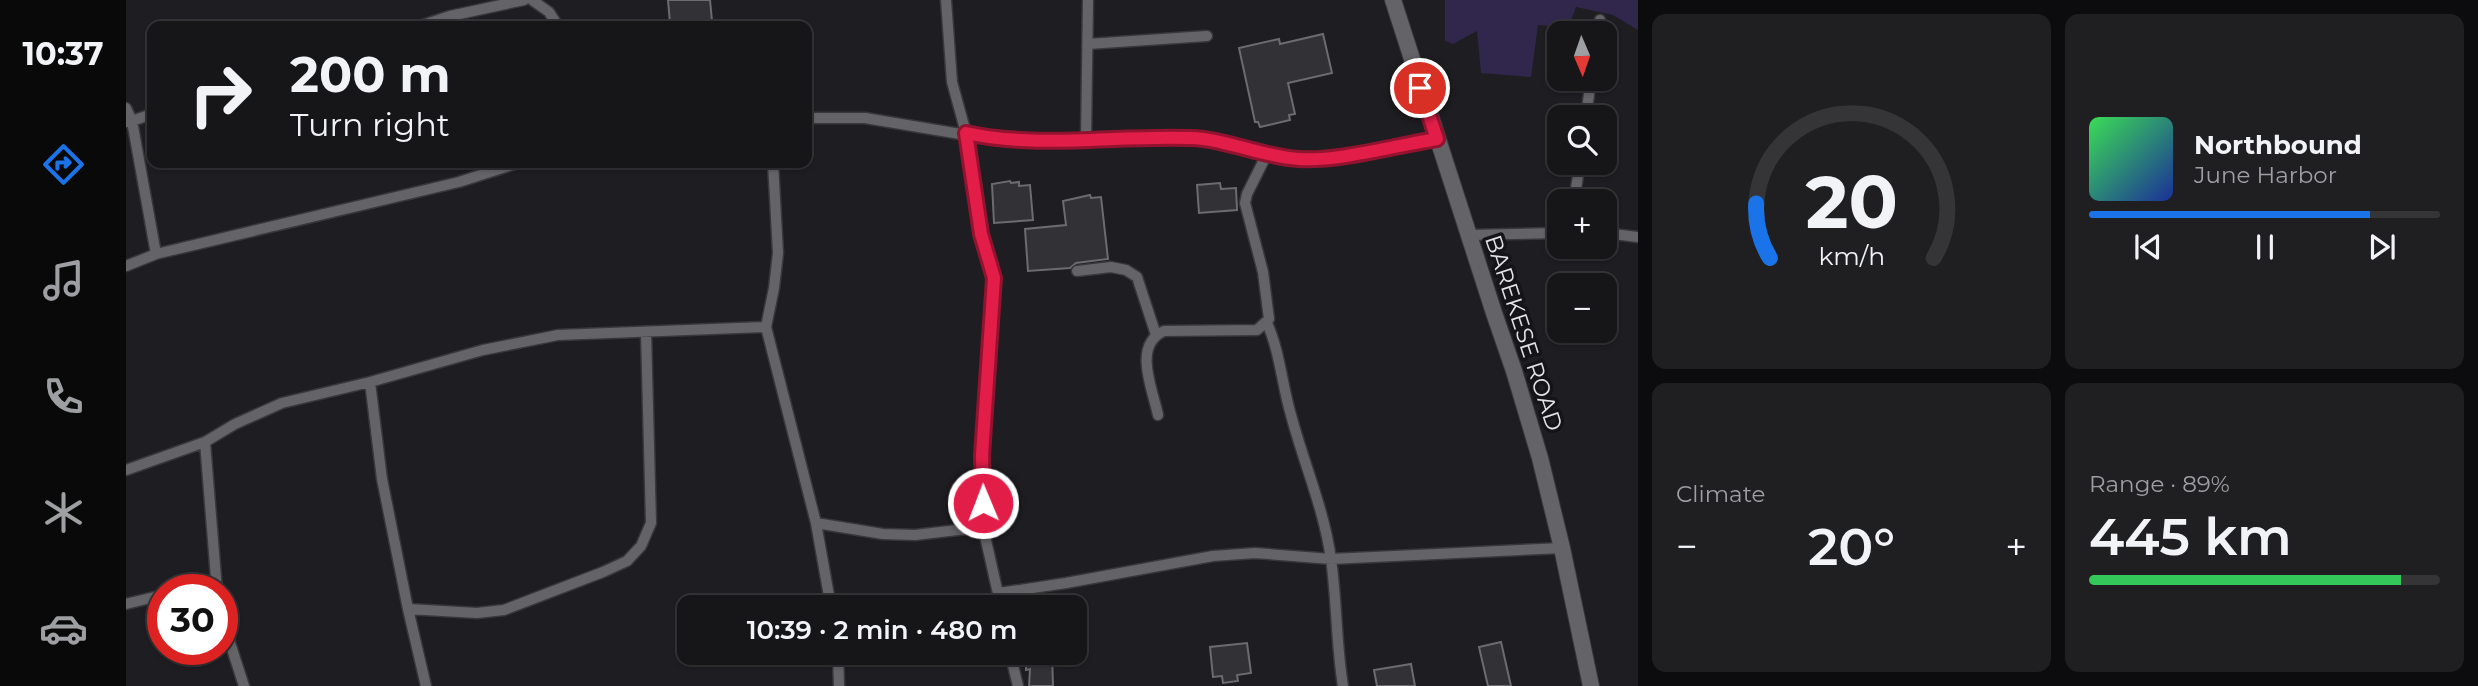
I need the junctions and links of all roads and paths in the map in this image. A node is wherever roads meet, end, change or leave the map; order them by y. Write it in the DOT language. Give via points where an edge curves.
graph roads {
  1 [pos="524,0"];
  2 [pos="532,0"];
  3 [pos="946,0"];
  4 [pos="1088,0"];
  5 [pos="1393,0"];
  6 [pos="435,21"];
  7 [pos="555,21"];
  8 [pos="1207,36"];
  9 [pos="1088,44"];
  10 [pos="126,108"];
  11 [pos="147,116"];
  12 [pos="812,118"];
  13 [pos="129,121"];
  14 [pos="966,133"];
  15 [pos="1437,139"];
  16 [pos="1086,140"];
  17 [pos="1268,154"];
  18 [pos="502,168"];
  19 [pos="773,168"];
  20 [pos="1547,233"];
  21 [pos="1468,234"];
  22 [pos="1617,234"];
  23 [pos="1638,237"];
  24 [pos="156,254"];
  25 [pos="126,266"];
  26 [pos="1077,271"];
  27 [pos="1267,323"];
  28 [pos="766,327"];
  29 [pos="646,332"];
  30 [pos="1156,335"];
  31 [pos="370,382"];
  32 [pos="1158,415"];
  33 [pos="205,442"];
  34 [pos="126,470"];
  35 [pos="816,523"];
  36 [pos="984,527"];
  37 [pos="1562,548"];
  38 [pos="1331,559"];
  39 [pos="215,574"];
  40 [pos="999,593"];
  41 [pos="829,595"];
  42 [pos="147,599"];
  43 [pos="126,604"];
  44 [pos="408,610"];
  45 [pos="237,665"];
  46 [pos="838,665"];
  47 [pos="1013,665"];
  48 [pos="244,686"];
  49 [pos="426,686"];
  50 [pos="839,686"];
  51 [pos="1018,686"];
  52 [pos="1343,686"];
  53 [pos="1591,686"];
  1 -- 6 [label="street"];
  2 -- 7 [label="street"];
  3 -- 14 [label="street" via="952,82"];
  4 -- 9 [label="street"];
  5 -- 15 [label="main road, BAREKESE ROAD"];
  8 -- 9 [label="street"];
  9 -- 16 [label="street"];
  10 -- 13 [label="street"];
  11 -- 13 [label="street"];
  12 -- 14 [label="street" via="865,118"];
  13 -- 24 [label="street"];
  14 -- 16 [label="street" via="996,140"];
  14 -- 36 [label="street" via="981,234 994,278 982,455"];
  15 -- 17 [label="street" via="1324,158 1300,160"];
  15 -- 21 [label="main road, BAREKESE ROAD"];
  16 -- 17 [label="street" via="1191,138"];
  17 -- 27 [label="street" via="1245,203 1263,272 1270,312"];
  18 -- 24 [label="street"];
  19 -- 28 [label="street" via="778,253"];
  20 -- 21 [label="street"];
  21 -- 37 [label="main road, BAREKESE ROAD" via="1514,371"];
  22 -- 23 [label="street"];
  24 -- 25 [label="street"];
  26 -- 30 [label="street" via="1111,267 1137,277"];
  27 -- 30 [label="street" via="1257,330 1164,331"];
  27 -- 38 [label="street" via="1322,509"];
  28 -- 29 [label="street"];
  28 -- 35 [label="street"];
  29 -- 31 [label="street" via="558,335 483,350"];
  29 -- 44 [label="street" via="651,523 641,546 627,561 504,610"];
  30 -- 32 [label="street" via="1146,350 1146,360"];
  31 -- 33 [label="street" via="282,403"];
  31 -- 44 [label="street" via="382,479"];
  33 -- 34 [label="street"];
  33 -- 39 [label="street"];
  35 -- 36 [label="street" via="915,535"];
  35 -- 41 [label="street"];
  36 -- 40 [label="street"];
  37 -- 38 [label="street"];
  37 -- 53 [label="main road, BAREKESE ROAD"];
  38 -- 40 [label="street" via="1255,553 1213,556"];
  38 -- 52 [label="street"];
  42 -- 43 [label="street"];
  44 -- 49 [label="street"];
  45 -- 48 [label="street"];
  46 -- 50 [label="street"];
  47 -- 51 [label="street"];
}
